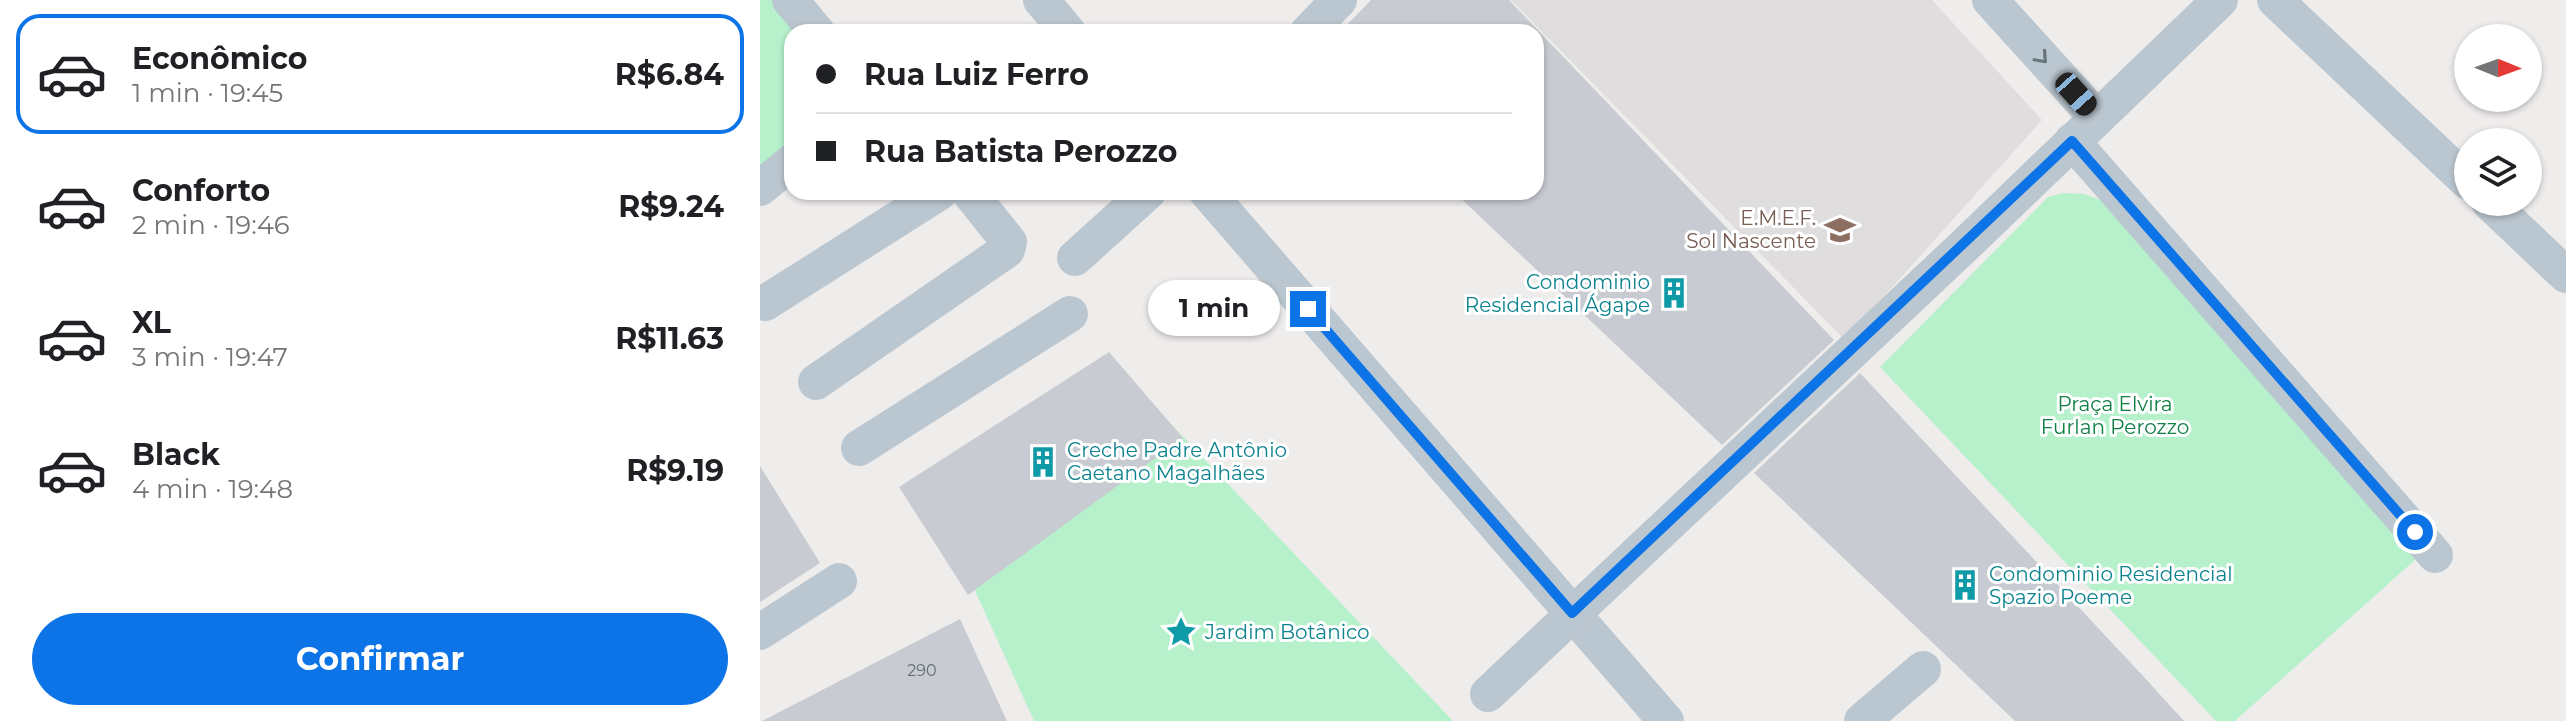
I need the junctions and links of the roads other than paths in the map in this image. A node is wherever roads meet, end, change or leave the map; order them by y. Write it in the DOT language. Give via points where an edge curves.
graph roads {
  1 [pos="790,0"];
  2 [pos="1041,0"];
  3 [pos="1339,0"];
  4 [pos="1990,0"];
  5 [pos="2220,0"];
  6 [pos="2275,0"];
  7 [pos="810,24"];
  8 [pos="1061,24"];
  9 [pos="1316,24"];
  10 [pos="2085,130"];
  11 [pos="784,168"];
  12 [pos="2454,169"];
  13 [pos="760,188"];
  14 [pos="927,200"];
  15 [pos="975,200"];
  16 [pos="1139,200"];
  17 [pos="1214,200"];
  18 [pos="2504,216"];
  19 [pos="1075,258"];
  20 [pos="2566,275"];
  21 [pos="765,303"];
  22 [pos="1070,314"];
  23 [pos="816,382"];
  24 [pos="859,448"];
  25 [pos="2435,555"];
  26 [pos="839,581"];
  27 [pos="1572,613"];
  28 [pos="760,632"];
  29 [pos="1923,669"];
  30 [pos="1488,694"];
  31 [pos="1666,721"];
  32 [pos="1862,721"];
  1 -- 7 [label="street"];
  2 -- 8 [label="street"];
  3 -- 9 [label="street"];
  4 -- 10 [label="street, one-way"];
  5 -- 10 [label="street"];
  6 -- 12 [label="street"];
  10 -- 25 [label="street"];
  10 -- 27 [label="street"];
  11 -- 13 [label="street"];
  14 -- 21 [label="street"];
  15 -- 23 [label="street" via="1009,242 1007,250"];
  16 -- 19 [label="street"];
  17 -- 27 [label="street"];
  18 -- 20 [label="street"];
  22 -- 24 [label="street"];
  26 -- 28 [label="street"];
  27 -- 30 [label="street"];
  27 -- 31 [label="street"];
  29 -- 32 [label="street"];
}
